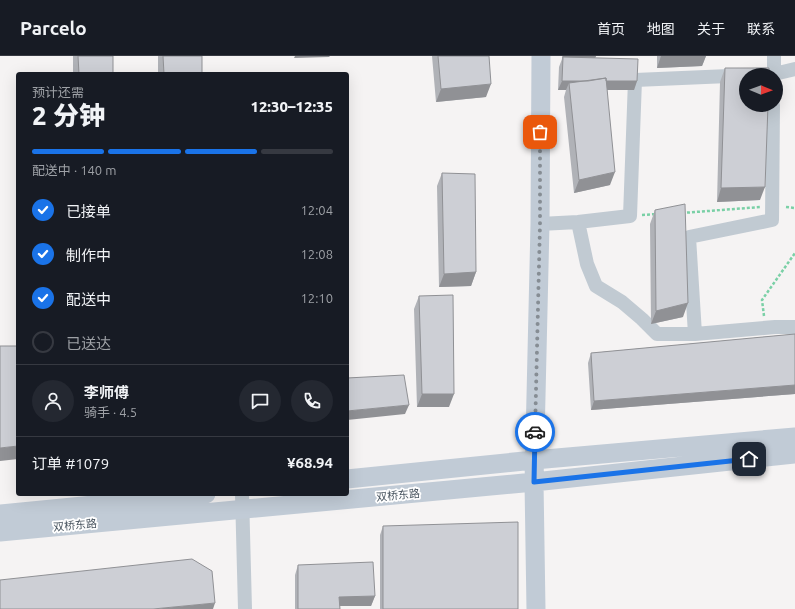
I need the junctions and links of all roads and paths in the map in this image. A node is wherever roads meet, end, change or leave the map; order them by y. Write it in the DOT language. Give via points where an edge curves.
graph roads {
  1 [pos="541,56"];
  2 [pos="774,56"];
  3 [pos="774,68"];
  4 [pos="795,69"];
  5 [pos="783,72"];
  6 [pos="739,76"];
  7 [pos="773,112"];
  8 [pos="771,207"];
  9 [pos="677,213"];
  10 [pos="662,214"];
  11 [pos="630,216"];
  12 [pos="578,222"];
  13 [pos="540,224"];
  14 [pos="795,253"];
  15 [pos="795,327"];
  16 [pos="765,328"];
  17 [pos="695,334"];
  18 [pos="795,437"];
  19 [pos="795,454"];
  20 [pos="534,460"];
  21 [pos="349,479"];
  22 [pos="534,482"];
  23 [pos="349,495"];
  24 [pos="185,496"];
  25 [pos="330,496"];
  26 [pos="242,502"];
  27 [pos="0,514"];
  28 [pos="0,532"];
  29 [pos="245,609"];
  30 [pos="536,609"];
  1 -- 13 [label="street"];
  2 -- 3 [label="street"];
  4 -- 5 [label="street"];
  6 -- 11 [label="street" via="635,80"];
  7 -- 8 [label="street"];
  8 -- 9 [label="path"];
  8 -- 17 [label="street" via="772,220 689,237"];
  10 -- 11 [label="path"];
  11 -- 12 [label="street"];
  12 -- 13 [label="street"];
  12 -- 17 [label="street" via="587,264 596,286 622,302 657,334"];
  13 -- 20 [label="street"];
  14 -- 16 [label="path" via="762,300"];
  15 -- 16 [label="street"];
  16 -- 17 [label="street"];
  18 -- 20 [label="street, 双桥东路"];
  19 -- 22 [label="street, 双桥东路"];
  20 -- 21 [label="street, 双桥东路"];
  20 -- 22 [label="street"];
  22 -- 23 [label="street, 双桥东路"];
  22 -- 30 [label="street"];
  24 -- 27 [label="street, 双桥东路"];
  25 -- 26 [label="street, 双桥东路"];
  26 -- 28 [label="street, 双桥东路"];
  26 -- 29 [label="street"];
}
